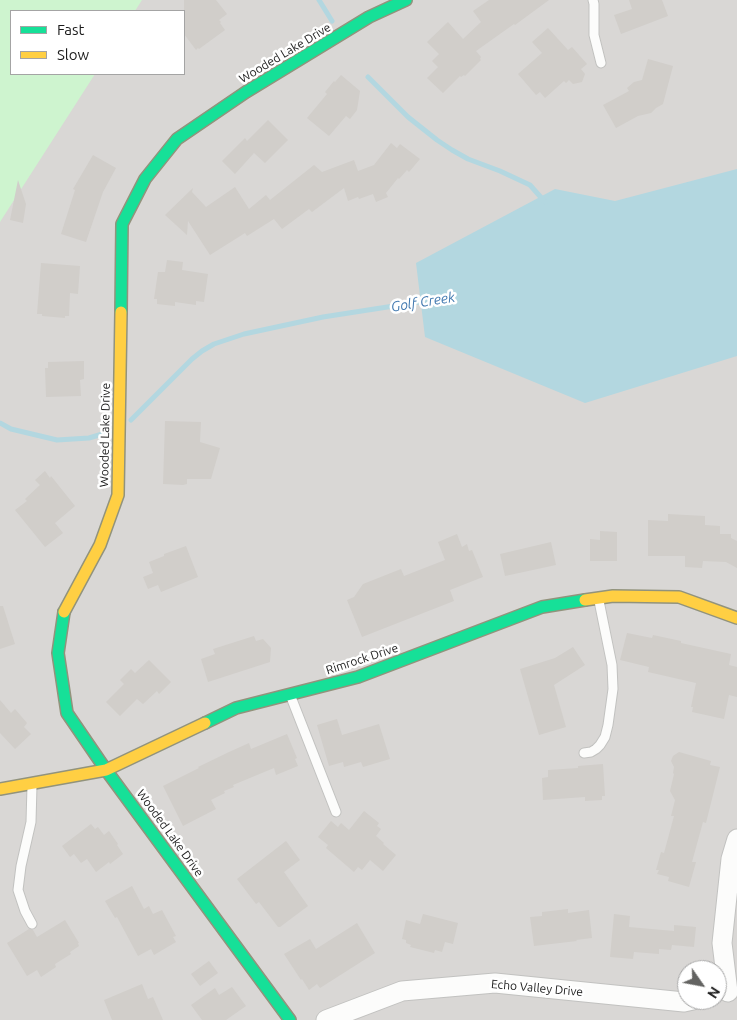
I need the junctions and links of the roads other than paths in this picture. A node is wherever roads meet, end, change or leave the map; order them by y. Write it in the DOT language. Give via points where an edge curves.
graph roads {
  1 [pos="406,0"];
  2 [pos="592,0"];
  3 [pos="601,64"];
  4 [pos="598,598"];
  5 [pos="737,618"];
  6 [pos="290,695"];
  7 [pos="584,753"];
  8 [pos="106,770"];
  9 [pos="32,783"];
  10 [pos="0,789"];
  11 [pos="336,812"];
  12 [pos="737,839"];
  13 [pos="32,924"];
  14 [pos="724,960"];
  15 [pos="677,1001"];
  16 [pos="290,1020"];
  17 [pos="326,1020"];
  1 -- 8 [label="street, Wooded Lake Drive" via="369,17 177,139 145,179 122,224 118,495 100,544 64,612 58,653 67,713"];
  2 -- 3 [label="lane" via="594,35"];
  4 -- 5 [label="street, Rimrock Drive" via="679,597"];
  4 -- 6 [label="street, Rimrock Drive" via="542,607 358,677"];
  4 -- 7 [label="lane" via="612,665 613,689 605,737 596,750"];
  6 -- 8 [label="street, Rimrock Drive" via="236,708"];
  6 -- 11 [label="lane"];
  8 -- 9 [label="street, Rimrock Drive"];
  8 -- 16 [label="street, Wooded Lake Drive"];
  9 -- 10 [label="street, Rimrock Drive"];
  9 -- 13 [label="lane" via="31,822 18,890"];
  12 -- 14 [label="street" via="731,859 722,943"];
  15 -- 17 [label="street, Echo Valley Drive" via="495,983 402,991"];
}
